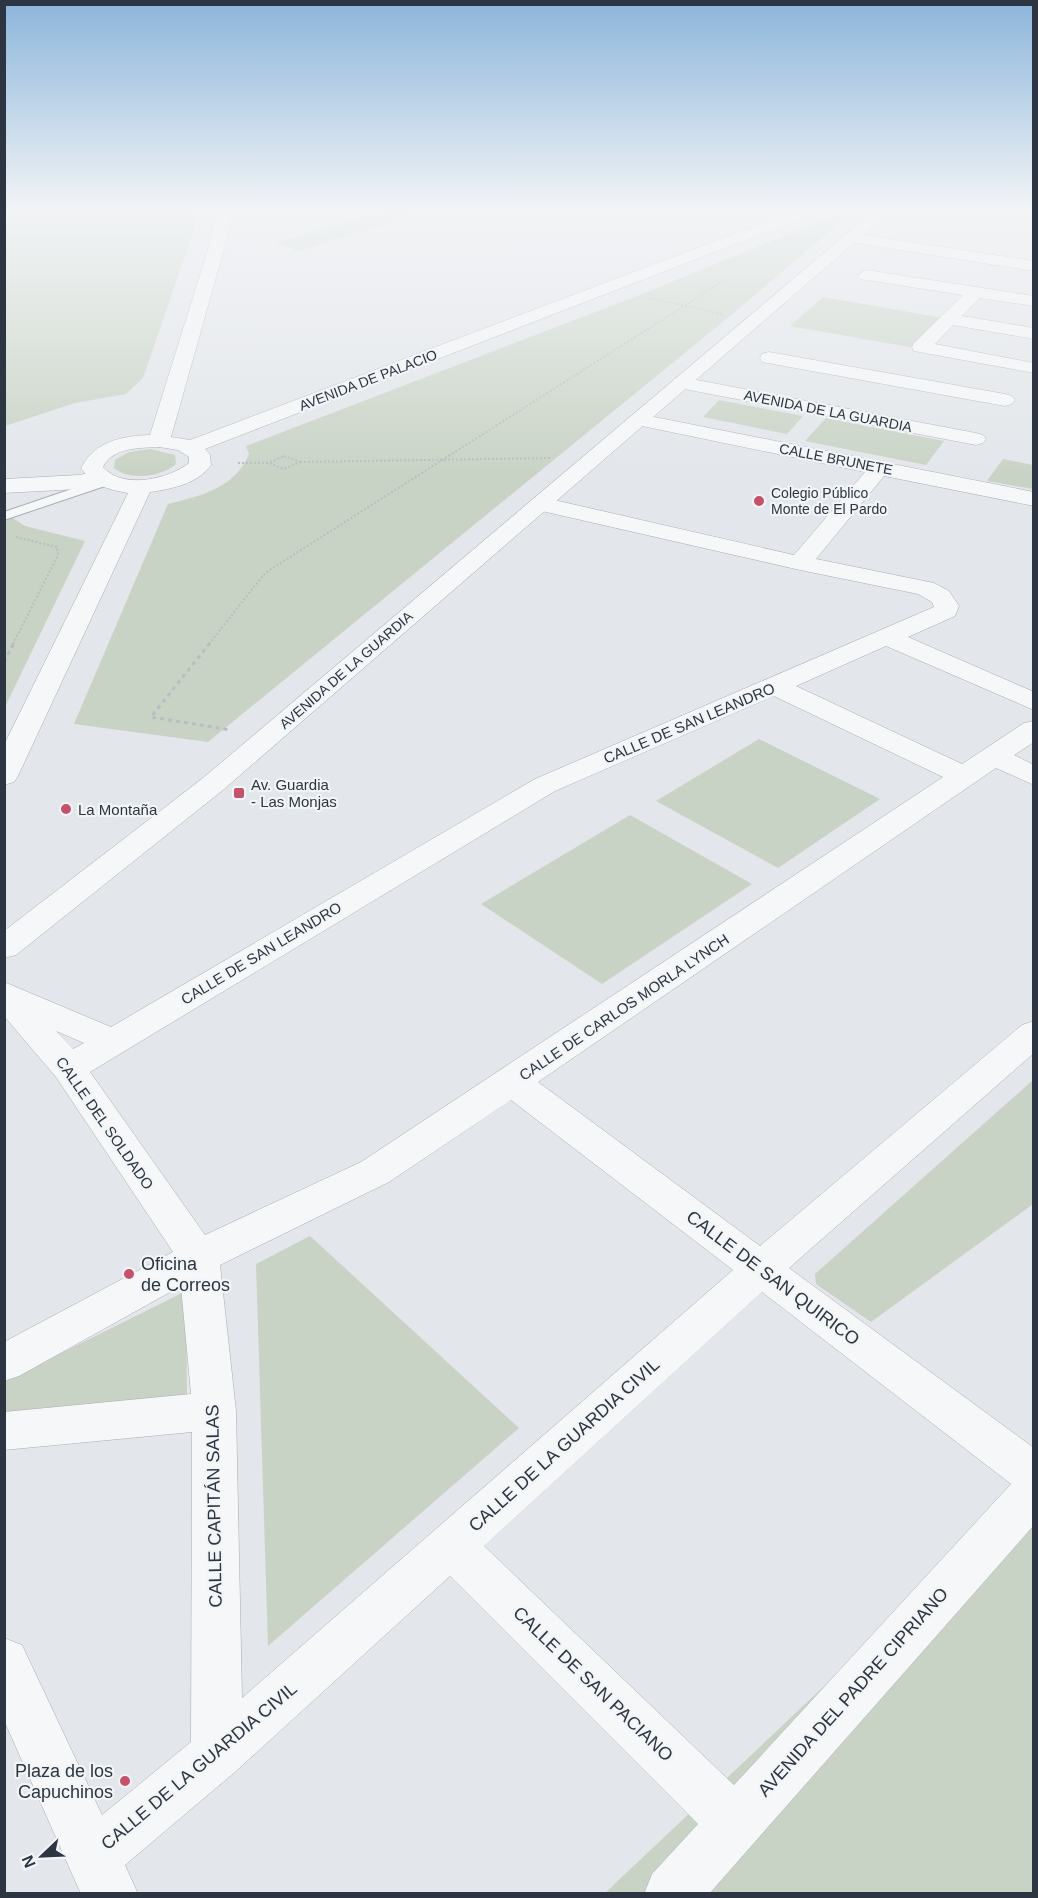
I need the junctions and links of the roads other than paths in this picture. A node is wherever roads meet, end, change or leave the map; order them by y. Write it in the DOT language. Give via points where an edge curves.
graph roads {
  1 [pos="202,298"];
  2 [pos="581,298"];
  3 [pos="781,298"];
  4 [pos="970,298"];
  5 [pos="1012,298"];
  6 [pos="1034,301"];
  7 [pos="949,319"];
  8 [pos="1034,334"];
  9 [pos="769,358"];
  10 [pos="1032,365"];
  11 [pos="681,383"];
  12 [pos="639,420"];
  13 [pos="990,420"];
  14 [pos="159,441"];
  15 [pos="191,447"];
  16 [pos="880,467"];
  17 [pos="955,467"];
  18 [pos="100,473"];
  19 [pos="5,486"];
  20 [pos="142,486"];
  21 [pos="1034,499"];
  22 [pos="541,504"];
  23 [pos="4,516"];
  24 [pos="800,563"];
  25 [pos="888,638"];
  26 [pos="775,686"];
  27 [pos="1034,702"];
  28 [pos="1034,729"];
  29 [pos="994,756"];
  30 [pos="4,776"];
  31 [pos="964,776"];
  32 [pos="1034,776"];
  33 [pos="74,895"];
  34 [pos="4,927"];
  35 [pos="4,948"];
  36 [pos="5,994"];
  37 [pos="1034,1033"];
  38 [pos="111,1042"];
  39 [pos="69,1068"];
  40 [pos="513,1082"];
  41 [pos="199,1258"];
  42 [pos="760,1269"];
  43 [pos="4,1363"];
  44 [pos="214,1411"];
  45 [pos="4,1431"];
  46 [pos="1034,1475"];
  47 [pos="1034,1491"];
  48 [pos="451,1545"];
  49 [pos="4,1662"];
  50 [pos="218,1754"];
  51 [pos="735,1823"];
  52 [pos="102,1875"];
  53 [pos="672,1893"];
  1 -- 14 [label="street"];
  2 -- 15 [label="street, AVENIDA DE PALACIO"];
  3 -- 11 [label="street, AVENIDA DE LA GUARDIA"];
  4 -- 7 [label="street"];
  5 -- 6 [label="street"];
  7 -- 8 [label="street"];
  7 -- 10 [label="street" via="921,347"];
  9 -- 13 [label="street"];
  10 -- 13 [label="street"];
  11 -- 12 [label="street, AVENIDA DE LA GUARDIA"];
  11 -- 13 [label="street, AVENIDA DE LA GUARDIA"];
  12 -- 16 [label="street, CALLE BRUNETE"];
  12 -- 22 [label="street, AVENIDA DE LA GUARDIA"];
  13 -- 17 [label="street"];
  14 -- 15 [label="street"];
  14 -- 18 [label="street" via="120,446 101,454"];
  15 -- 20 [label="street" via="201,460 196,469 176,480"];
  16 -- 17 [label="street, CALLE BRUNETE"];
  16 -- 24 [label="street"];
  17 -- 21 [label="street, CALLE BRUNETE"];
  18 -- 19 [label="street" via="79,482"];
  18 -- 20 [label="street"];
  18 -- 23 [label="lane"];
  20 -- 30 [label="street"];
  22 -- 24 [label="street, CALLE DE SAN LEANDRO"];
  22 -- 33 [label="street, AVENIDA DE LA GUARDIA" via="213,784"];
  24 -- 25 [label="street, CALLE DE SAN LEANDRO" via="925,588 943,597 946,611"];
  25 -- 26 [label="street, CALLE DE SAN LEANDRO"];
  25 -- 27 [label="street"];
  26 -- 31 [label="street"];
  26 -- 38 [label="street, CALLE DE SAN LEANDRO" via="545,784"];
  28 -- 29 [label="street, CALLE DE CARLOS MORLA LYNCH"];
  29 -- 31 [label="street, CALLE DE CARLOS MORLA LYNCH"];
  29 -- 32 [label="street"];
  31 -- 40 [label="street, CALLE DE CARLOS MORLA LYNCH"];
  33 -- 34 [label="street"];
  33 -- 35 [label="street, AVENIDA DE LA GUARDIA"];
  36 -- 38 [label="street"];
  36 -- 39 [label="street, CALLE DEL SOLDADO"];
  37 -- 42 [label="street, CALLE DE LA GUARDIA CIVIL"];
  38 -- 39 [label="street, CALLE DE SAN LEANDRO"];
  39 -- 41 [label="street, CALLE DEL SOLDADO"];
  40 -- 41 [label="street, CALLE DE CARLOS MORLA LYNCH" via="375,1172"];
  40 -- 42 [label="street, CALLE DE SAN QUIRICO"];
  41 -- 43 [label="street, CALLE DE CARLOS MORLA LYNCH"];
  41 -- 44 [label="street, CALLE CAPITÁN SALAS"];
  42 -- 46 [label="street, CALLE DE SAN QUIRICO"];
  42 -- 48 [label="street, CALLE DE LA GUARDIA CIVIL"];
  44 -- 45 [label="street"];
  44 -- 50 [label="street, CALLE CAPITÁN SALAS"];
  47 -- 51 [label="street, AVENIDA DEL PADRE CIPRIANO"];
  48 -- 50 [label="street, CALLE DE LA GUARDIA CIVIL"];
  48 -- 51 [label="street, CALLE DE SAN PACIANO"];
  49 -- 52 [label="street"];
  50 -- 52 [label="street, CALLE DE LA GUARDIA CIVIL"];
  51 -- 53 [label="street, AVENIDA DEL PADRE CIPRIANO"];
}
